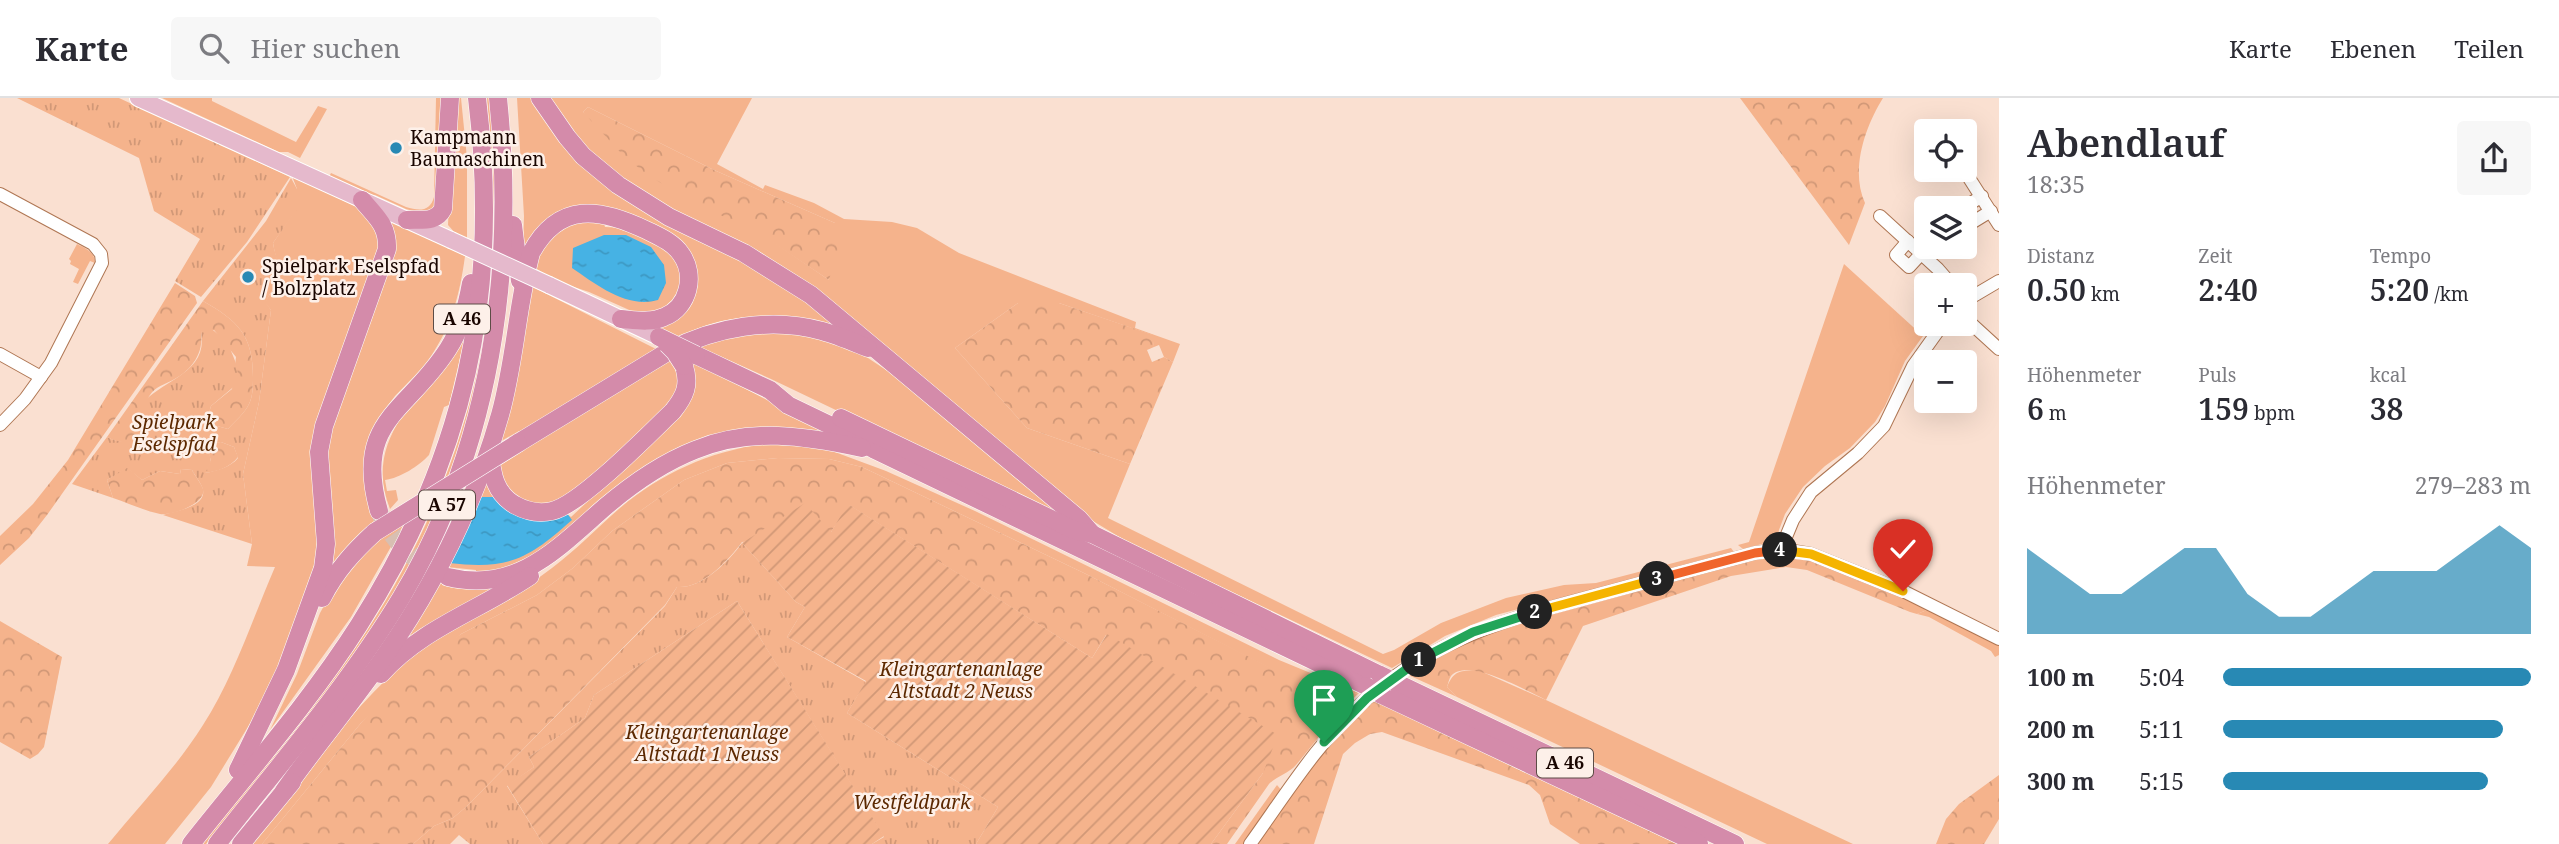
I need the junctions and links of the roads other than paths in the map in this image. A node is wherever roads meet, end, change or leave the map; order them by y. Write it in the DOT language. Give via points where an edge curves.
graph roads {
  1 [pos="138,98"];
  2 [pos="450,98"];
  3 [pos="469,98"];
  4 [pos="477,98"];
  5 [pos="498,98"];
  6 [pos="540,98"];
  7 [pos="1972,182"];
  8 [pos="505,190"];
  9 [pos="0,194"];
  10 [pos="1982,197"];
  11 [pos="362,200"];
  12 [pos="1991,211"];
  13 [pos="1880,216"];
  14 [pos="407,220"];
  15 [pos="1999,225"];
  16 [pos="1908,241"];
  17 [pos="1914,247"];
  18 [pos="1916,259"];
  19 [pos="1926,259"];
  20 [pos="1940,273"];
  21 [pos="1999,281"];
  22 [pos="1977,295"];
  23 [pos="521,302"];
  24 [pos="621,319"];
  25 [pos="1977,329"];
  26 [pos="1934,336"];
  27 [pos="659,337"];
  28 [pos="1999,349"];
  29 [pos="874,350"];
  30 [pos="0,354"];
  31 [pos="690,360"];
  32 [pos="41,377"];
  33 [pos="770,390"];
  34 [pos="0,425"];
  35 [pos="490,446"];
  36 [pos="875,450"];
  37 [pos="379,512"];
  38 [pos="1092,534"];
  39 [pos="557,550"];
  40 [pos="1782,550"];
  41 [pos="448,577"];
  42 [pos="1999,639"];
  43 [pos="1380,684"];
  44 [pos="238,770"];
  45 [pos="284,791"];
  46 [pos="186,844"];
  47 [pos="191,844"];
  48 [pos="217,844"];
  49 [pos="242,844"];
  50 [pos="1250,844"];
  51 [pos="1699,844"];
  52 [pos="1735,844"];
  1 -- 11 [label="main road"];
  2 -- 14 [label="highway" via="443,209 432,219"];
  3 -- 37 [label="highway, A 46" via="476,239 467,306 448,349 382,428 372,475"];
  4 -- 47 [label="highway, A 57" via="484,164 480,301 457,413 427,500 383,586 343,649"];
  5 -- 8 [label="highway, A 57"];
  6 -- 29 [label="highway" via="583,156 618,185 778,273 839,317"];
  7 -- 10 [label="street"];
  8 -- 23 [label="highway"];
  8 -- 48 [label="highway, A 57" via="504,257 490,358 446,509 375,639"];
  9 -- 32 [label="street" via="93,244 102,258 101,268"];
  10 -- 12 [label="street"];
  10 -- 12 [label="street" via="1965,207 1973,222"];
  11 -- 14 [label="main road"];
  11 -- 44 [label="highway" via="384,226 387,249 324,426 319,452 326,544 323,568 286,670"];
  12 -- 15 [label="street"];
  13 -- 16 [label="street"];
  14 -- 24 [label="main road, bridge"];
  16 -- 17 [label="street"];
  16 -- 18 [label="street" via="1896,255 1909,267"];
  19 -- 20 [label="street"];
  21 -- 22 [label="street"];
  23 -- 24 [label="highway" via="531,253 547,230 579,213 606,214 670,243 687,264 689,276 688,289 674,312 652,320"];
  23 -- 35 [label="highway" via="509,375"];
  24 -- 27 [label="main road"];
  25 -- 28 [label="street"];
  26 -- 40 [label="street" via="1913,366 1884,426 1811,492 1793,520"];
  27 -- 31 [label="highway, bridge"];
  29 -- 38 [label="highway"];
  29 -- 44 [label="highway, bridge" via="821,331 791,326 715,332 689,341 375,532 334,576 274,710"];
  30 -- 32 [label="street"];
  31 -- 33 [label="highway, A 46"];
  31 -- 35 [label="highway" via="688,386 673,411 580,496 558,509 531,512 503,495 492,472"];
  32 -- 34 [label="street"];
  33 -- 36 [label="highway" via="788,405"];
  33 -- 38 [label="highway, A 46" via="791,394 1074,530"];
  35 -- 45 [label="highway" via="452,540 408,620"];
  36 -- 39 [label="highway, A 46" via="787,435 742,437 706,446 643,478"];
  36 -- 43 [label="highway, A 46"];
  38 -- 43 [label="highway, A 46"];
  39 -- 41 [label="highway, A 46" via="499,579"];
  39 -- 45 [label="highway" via="527,579 455,617 407,650 364,693"];
  40 -- 42 [label="street" via="1811,554 1885,583"];
  40 -- 50 [label="street" via="1755,553 1542,610 1438,648 1345,718"];
  43 -- 51 [label="highway, A 46"];
  43 -- 52 [label="highway, A 46"];
  44 -- 46 [label="highway"];
  45 -- 49 [label="highway"];
}
